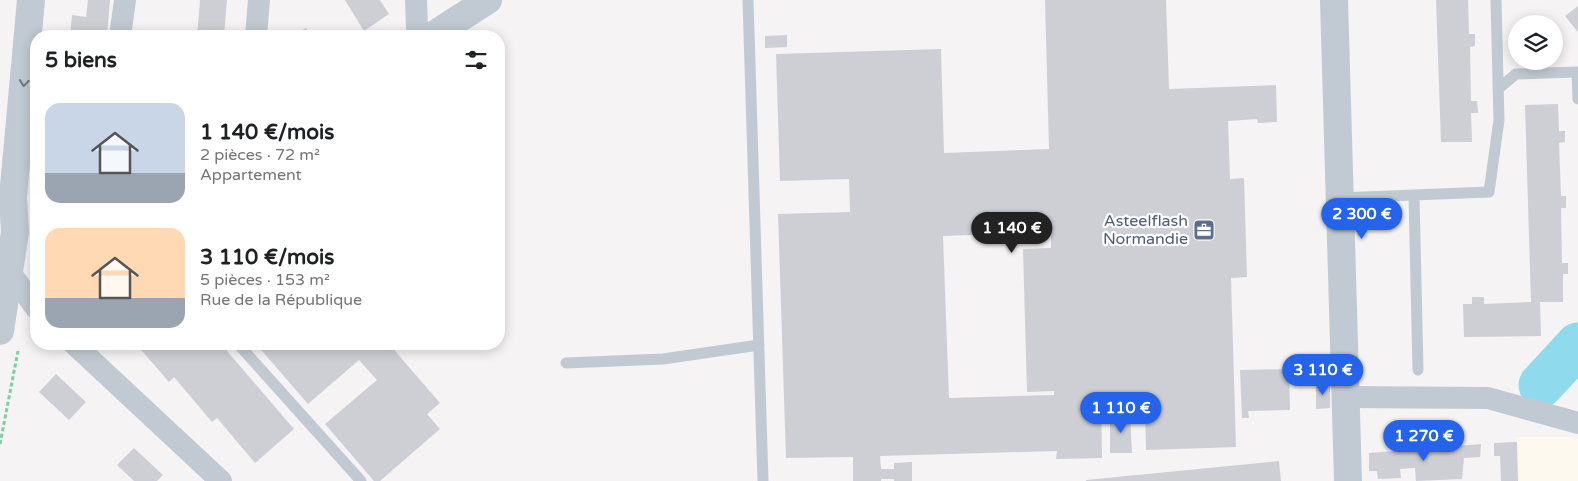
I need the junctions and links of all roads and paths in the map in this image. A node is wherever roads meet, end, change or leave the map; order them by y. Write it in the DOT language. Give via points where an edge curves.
graph roads {
  1 [pos="32,0"];
  2 [pos="125,0"];
  3 [pos="259,0"];
  4 [pos="416,0"];
  5 [pos="488,0"];
  6 [pos="748,0"];
  7 [pos="1334,0"];
  8 [pos="1496,0"];
  9 [pos="121,30"];
  10 [pos="256,30"];
  11 [pos="418,30"];
  12 [pos="441,30"];
  13 [pos="1498,89"];
  14 [pos="1578,99"];
  15 [pos="1414,195"];
  16 [pos="1339,198"];
  17 [pos="17,232"];
  18 [pos="9,271"];
  19 [pos="30,300"];
  20 [pos="9,341"];
  21 [pos="759,345"];
  22 [pos="80,350"];
  23 [pos="243,350"];
  24 [pos="566,363"];
  25 [pos="1418,370"];
  26 [pos="1345,397"];
  27 [pos="1578,423"];
  28 [pos="0,444"];
  29 [pos="221,481"];
  30 [pos="361,481"];
  31 [pos="763,481"];
  32 [pos="1348,481"];
  1 -- 17 [label="street, one-way" via="13,197"];
  2 -- 9 [label="street"];
  3 -- 10 [label="street"];
  4 -- 11 [label="street"];
  5 -- 12 [label="street"];
  6 -- 21 [label="lane"];
  7 -- 16 [label="street"];
  8 -- 13 [label="lane"];
  13 -- 14 [label="lane" via="1516,74 1577,72"];
  13 -- 15 [label="lane" via="1499,120 1489,192"];
  15 -- 16 [label="lane"];
  15 -- 25 [label="lane"];
  16 -- 26 [label="street"];
  17 -- 18 [label="street"];
  18 -- 19 [label="street"];
  18 -- 20 [label="street"];
  20 -- 28 [label="path"];
  21 -- 24 [label="lane" via="664,359"];
  21 -- 31 [label="lane"];
  22 -- 29 [label="street"];
  23 -- 30 [label="lane"];
  26 -- 27 [label="street" via="1488,398"];
  26 -- 32 [label="street"];
}
